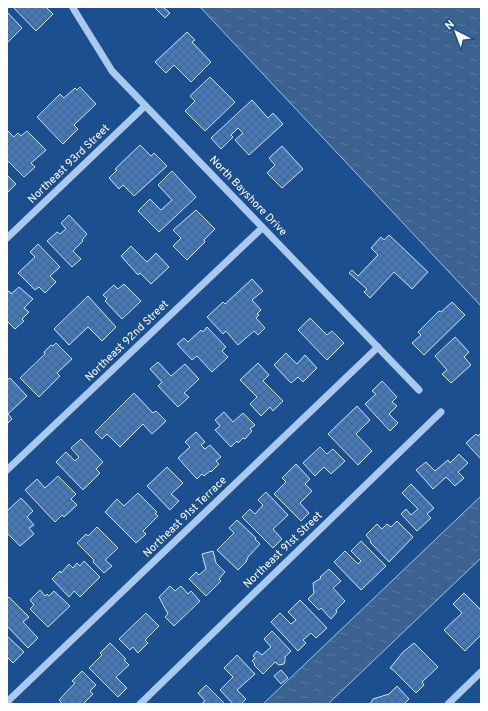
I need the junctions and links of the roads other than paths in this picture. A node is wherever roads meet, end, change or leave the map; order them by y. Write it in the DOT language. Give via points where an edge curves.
graph roads {
  1 [pos="73,8"];
  2 [pos="145,106"];
  3 [pos="262,228"];
  4 [pos="7,238"];
  5 [pos="378,347"];
  6 [pos="419,390"];
  7 [pos="442,412"];
  8 [pos="7,470"];
  9 [pos="481,672"];
  10 [pos="7,702"];
  11 [pos="140,704"];
  12 [pos="448,704"];
  1 -- 2 [label="street, North Bayshore Drive" via="112,71"];
  2 -- 3 [label="street, North Bayshore Drive"];
  2 -- 4 [label="street, Northeast 93rd Street"];
  3 -- 5 [label="street, North Bayshore Drive"];
  3 -- 8 [label="street, Northeast 92nd Street"];
  5 -- 6 [label="street, North Bayshore Drive"];
  5 -- 10 [label="street, Northeast 91st Terrace"];
  7 -- 11 [label="street, Northeast 91st Street"];
  9 -- 12 [label="street"];
}
